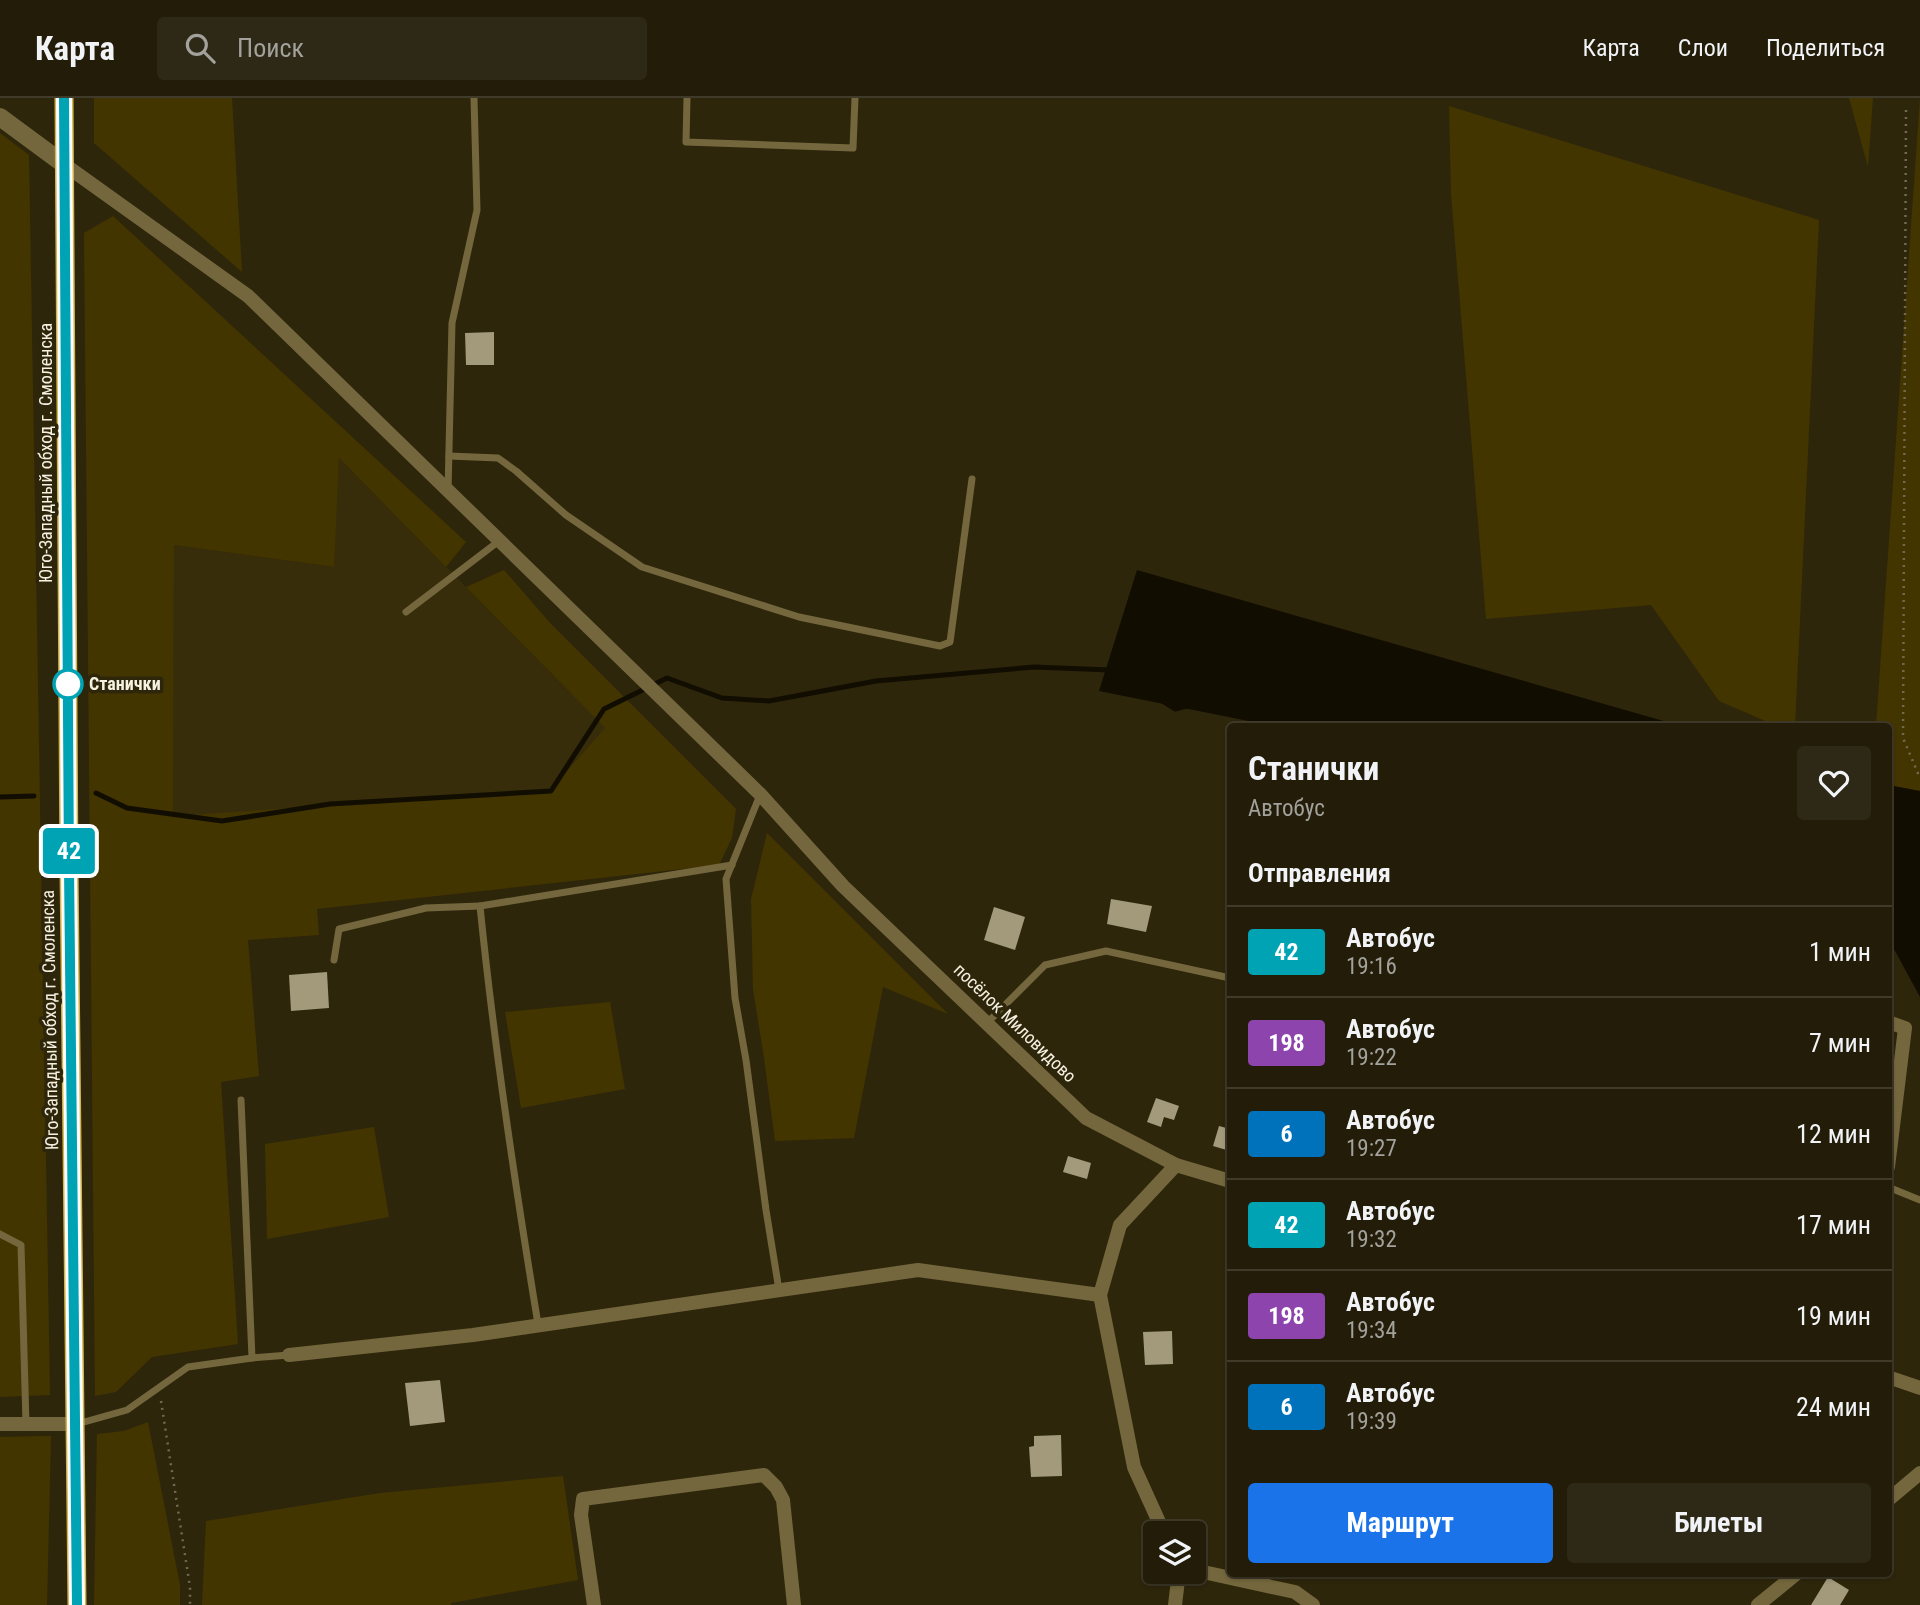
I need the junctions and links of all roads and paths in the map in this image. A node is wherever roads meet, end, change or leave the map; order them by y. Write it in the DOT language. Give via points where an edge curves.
graph roads {
  1 [pos="64,98"];
  2 [pos="474,98"];
  3 [pos="687,98"];
  4 [pos="855,98"];
  5 [pos="1906,110"];
  6 [pos="0,117"];
  7 [pos="65,166"];
  8 [pos="449,456"];
  9 [pos="972,479"];
  10 [pos="448,491"];
  11 [pos="499,541"];
  12 [pos="406,612"];
  13 [pos="1920,778"];
  14 [pos="760,794"];
  15 [pos="732,865"];
  16 [pos="480,906"];
  17 [pos="334,960"];
  18 [pos="1227,977"];
  19 [pos="987,1023"];
  20 [pos="1892,1023"];
  21 [pos="241,1100"];
  22 [pos="1892,1134"];
  23 [pos="1176,1165"];
  24 [pos="1227,1180"];
  25 [pos="1892,1189"];
  26 [pos="1920,1200"];
  27 [pos="0,1234"];
  28 [pos="779,1290"];
  29 [pos="1100,1295"];
  30 [pos="537,1324"];
  31 [pos="289,1355"];
  32 [pos="252,1358"];
  33 [pos="1892,1378"];
  34 [pos="159,1387"];
  35 [pos="1920,1388"];
  36 [pos="0,1424"];
  37 [pos="26,1424"];
  38 [pos="76,1424"];
  39 [pos="1918,1478"];
  40 [pos="1892,1497"];
  41 [pos="1158,1521"];
  42 [pos="1206,1573"];
  43 [pos="1792,1577"];
  44 [pos="1178,1584"];
  45 [pos="77,1605"];
  46 [pos="190,1605"];
  47 [pos="594,1605"];
  48 [pos="794,1605"];
  49 [pos="1175,1605"];
  50 [pos="1312,1605"];
  51 [pos="1758,1605"];
  1 -- 7 [label="highway, Юго-Западный обход г. Смоленска"];
  2 -- 8 [label="lane" via="477,210 452,323"];
  3 -- 4 [label="lane" via="686,142 853,148"];
  5 -- 13 [label="path" via="1903,738"];
  6 -- 7 [label="street"];
  7 -- 10 [label="street, посёлок Миловидово" via="248,296"];
  7 -- 38 [label="highway, Юго-Западный обход г. Смоленска"];
  8 -- 9 [label="lane" via="498,457 566,515 642,567 799,617 940,646 950,642"];
  8 -- 10 [label="lane"];
  10 -- 11 [label="street, посёлок Миловидово"];
  11 -- 12 [label="lane"];
  11 -- 14 [label="street, посёлок Миловидово"];
  14 -- 15 [label="lane"];
  14 -- 19 [label="street, посёлок Миловидово" via="843,886"];
  15 -- 16 [label="lane"];
  15 -- 28 [label="lane" via="726,879 735,998"];
  16 -- 17 [label="lane" via="426,908 339,929"];
  16 -- 30 [label="lane" via="489,1001"];
  18 -- 19 [label="lane" via="1105,951 1045,965"];
  19 -- 23 [label="street, посёлок Миловидово" via="1086,1118"];
  20 -- 22 [label="street" via="1905,1028"];
  21 -- 32 [label="lane"];
  23 -- 24 [label="street, посёлок Миловидово"];
  23 -- 29 [label="street" via="1120,1225"];
  25 -- 26 [label="lane"];
  27 -- 37 [label="lane" via="21,1245"];
  28 -- 29 [label="street" via="918,1270"];
  28 -- 30 [label="street"];
  29 -- 41 [label="street" via="1133,1467"];
  30 -- 31 [label="street"];
  31 -- 32 [label="lane"];
  32 -- 34 [label="lane" via="188,1367"];
  33 -- 35 [label="street"];
  34 -- 38 [label="lane" via="127,1410"];
  34 -- 46 [label="path"];
  36 -- 37 [label="street"];
  37 -- 38 [label="street"];
  38 -- 45 [label="highway, Юго-Западный обход г. Смоленска"];
  39 -- 40 [label="street"];
  42 -- 50 [label="street" via="1295,1592"];
  43 -- 51 [label="street"];
  44 -- 49 [label="street"];
  47 -- 48 [label="street" via="581,1515 583,1500 764,1475 783,1500"];
}
